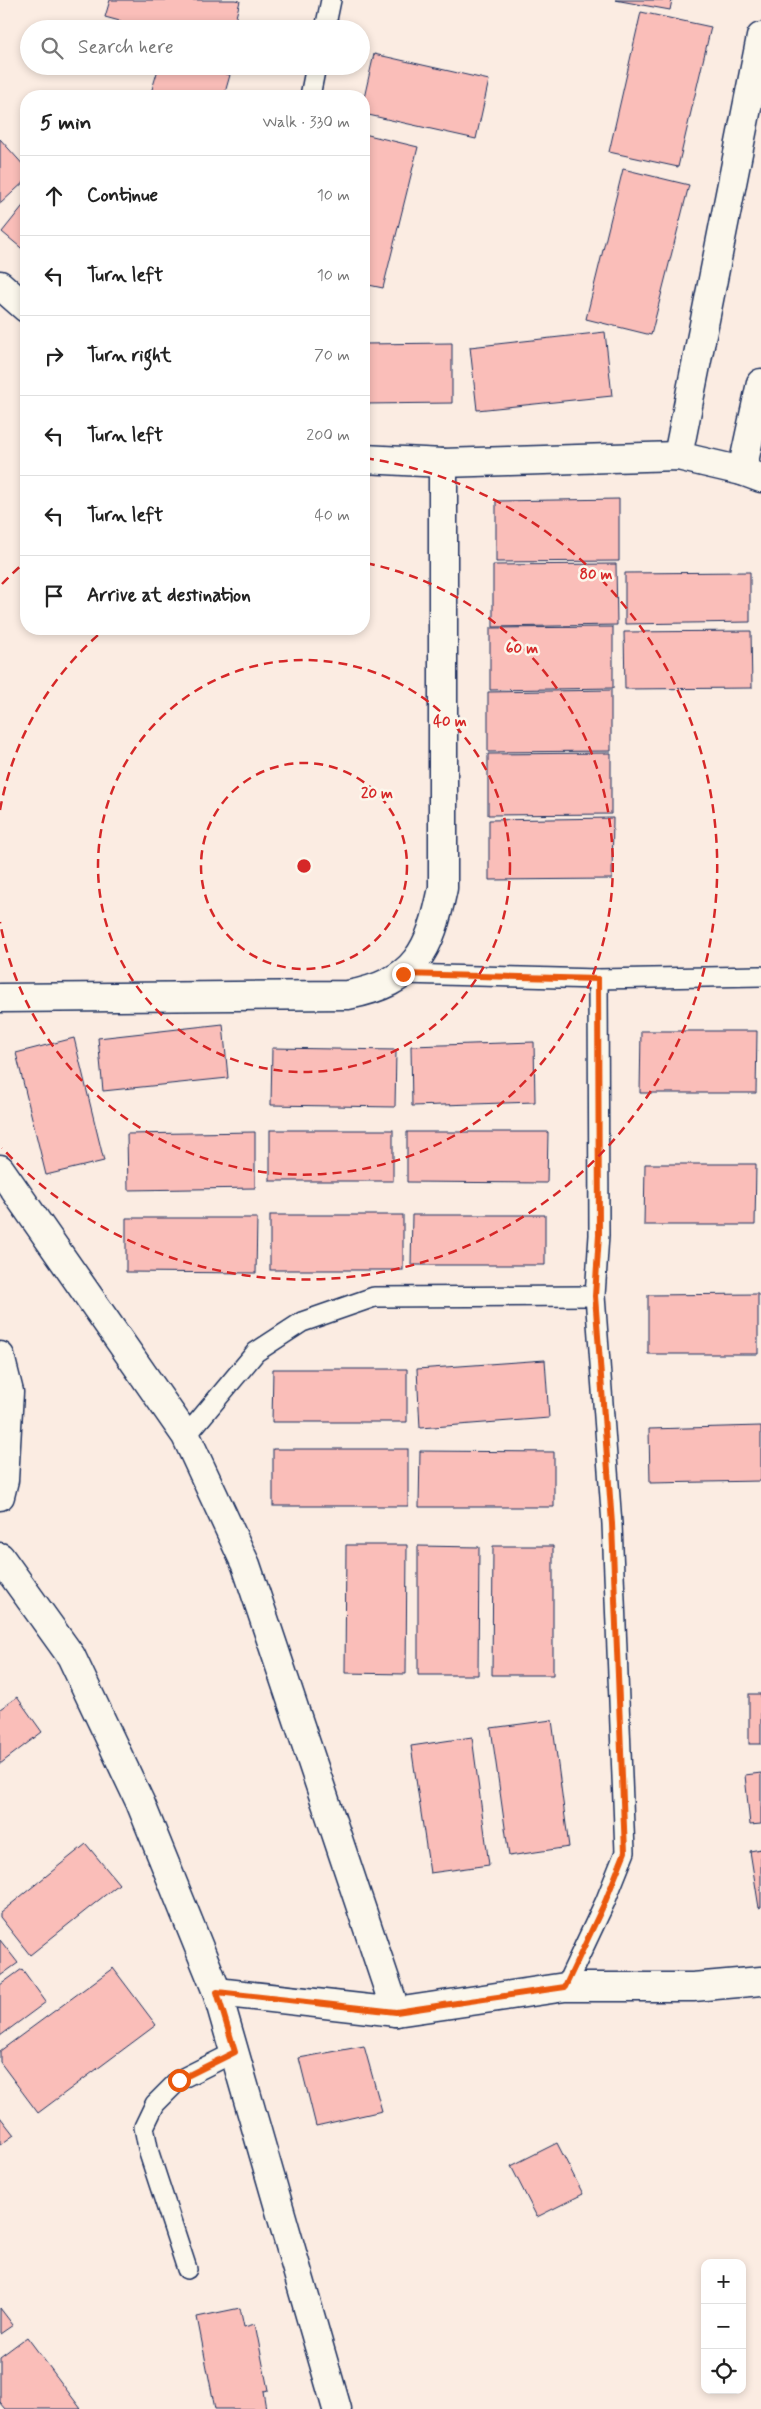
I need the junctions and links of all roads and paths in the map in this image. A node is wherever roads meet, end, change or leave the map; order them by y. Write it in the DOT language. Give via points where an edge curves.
graph roads {
  1 [pos="331,0"];
  2 [pos="327,20"];
  3 [pos="761,37"];
  4 [pos="314,75"];
  5 [pos="311,90"];
  6 [pos="0,285"];
  7 [pos="20,303"];
  8 [pos="761,383"];
  9 [pos="678,456"];
  10 [pos="370,459"];
  11 [pos="444,463"];
  12 [pos="752,475"];
  13 [pos="403,974"];
  14 [pos="761,976"];
  15 [pos="598,979"];
  16 [pos="0,998"];
  17 [pos="1,1174"];
  18 [pos="595,1296"];
  19 [pos="0,1356"];
  20 [pos="186,1436"];
  21 [pos="0,1496"];
  22 [pos="4,1570"];
  23 [pos="761,1981"];
  24 [pos="565,1987"];
  25 [pos="217,1992"];
  26 [pos="396,2012"];
  27 [pos="235,2052"];
  28 [pos="187,2269"];
  29 [pos="338,2409"];
  1 -- 2 [label="lane"];
  3 -- 9 [label="street"];
  4 -- 5 [label="lane"];
  6 -- 7 [label="street"];
  8 -- 12 [label="street"];
  9 -- 11 [label="street"];
  9 -- 12 [label="street"];
  10 -- 11 [label="street"];
  11 -- 13 [label="street" via="443,888 436,923 424,952"];
  13 -- 15 [label="lane"];
  13 -- 16 [label="street" via="373,990 348,995"];
  14 -- 15 [label="lane"];
  15 -- 18 [label="lane" via="599,1235"];
  17 -- 20 [label="street"];
  18 -- 20 [label="lane" via="374,1297 302,1322 256,1352"];
  18 -- 24 [label="lane" via="612,1524 625,1852"];
  19 -- 21 [label="street" via="9,1392 4,1480"];
  20 -- 26 [label="street" via="246,1565"];
  22 -- 25 [label="street" via="71,1656 140,1802"];
  23 -- 24 [label="street" via="693,1987"];
  24 -- 26 [label="street"];
  25 -- 26 [label="street"];
  25 -- 27 [label="street"];
  27 -- 28 [label="lane" via="179,2080 155,2104 144,2127 149,2153"];
  27 -- 29 [label="street"];
}
